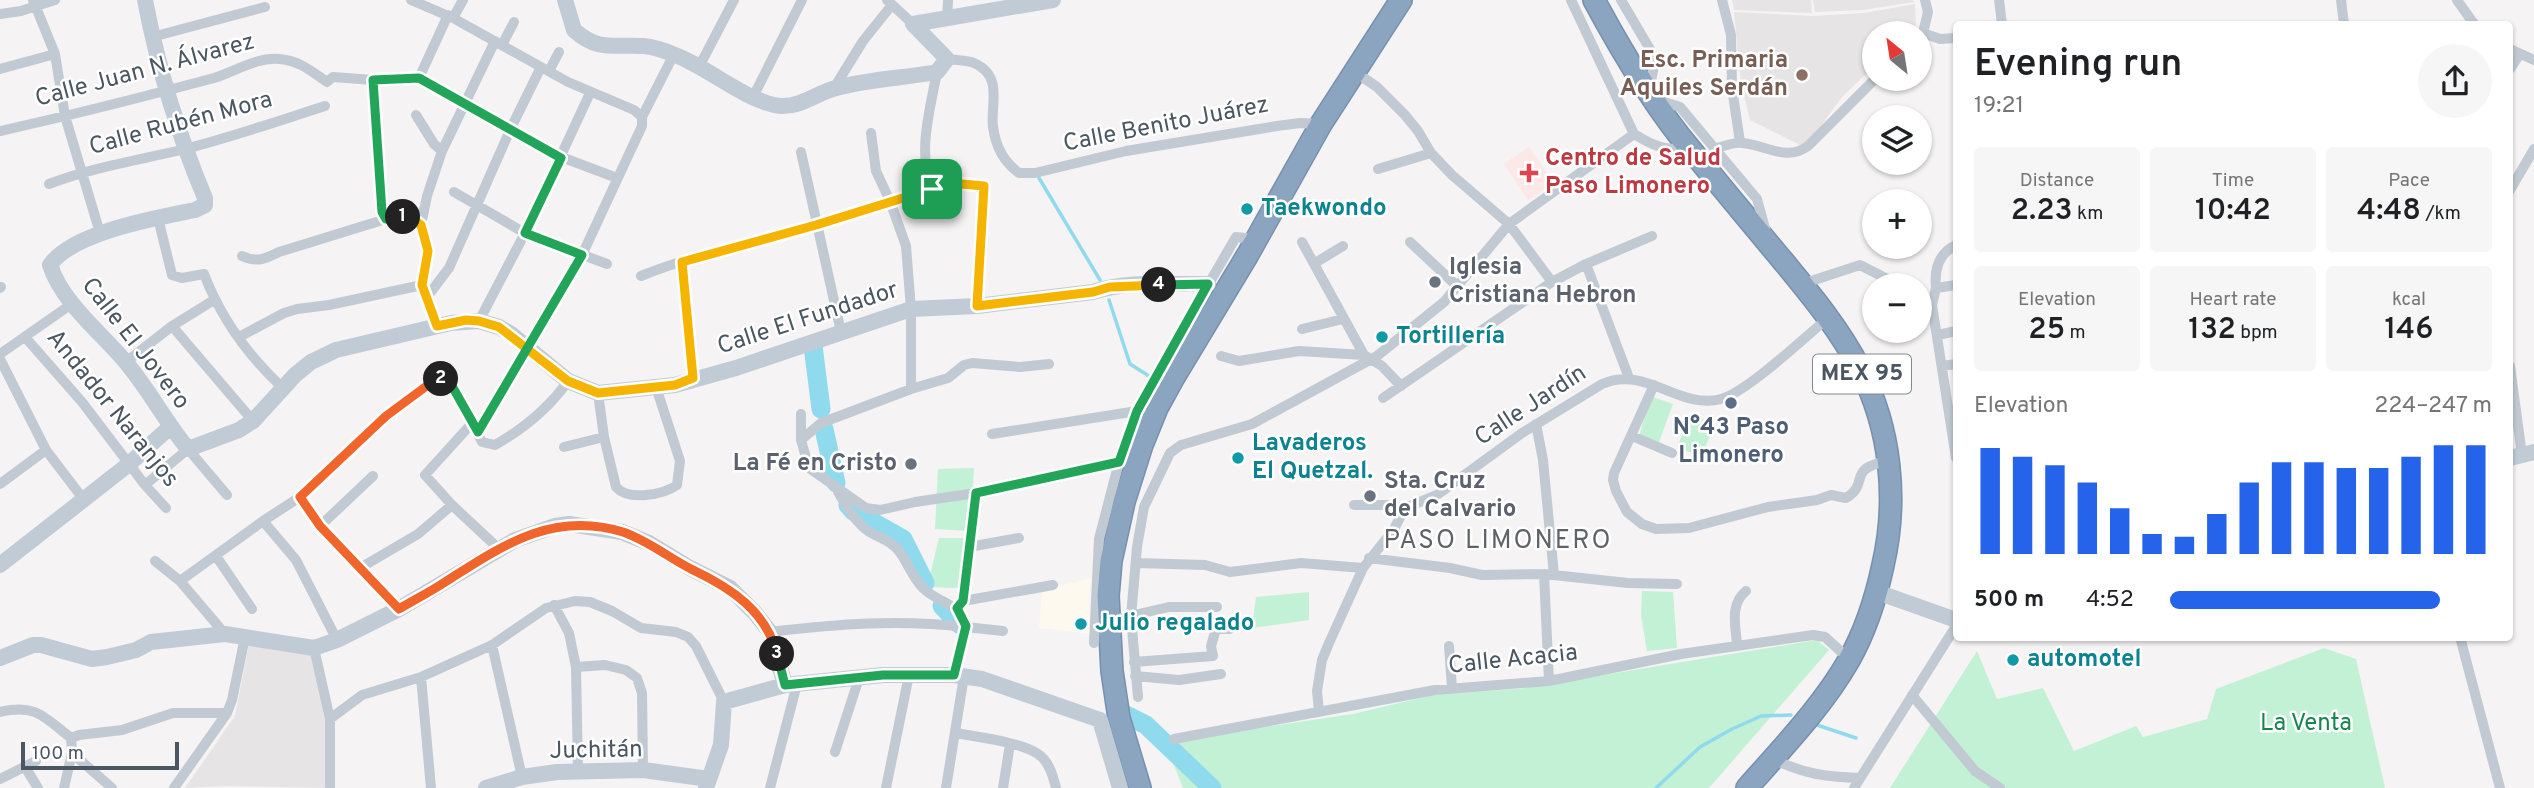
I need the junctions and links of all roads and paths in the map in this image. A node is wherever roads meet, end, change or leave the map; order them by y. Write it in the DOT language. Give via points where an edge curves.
graph roads {
  1 [pos="55,0"];
  2 [pos="145,0"];
  3 [pos="411,0"];
  4 [pos="463,0"];
  5 [pos="565,0"];
  6 [pos="734,0"];
  7 [pos="802,0"];
  8 [pos="947,0"];
  9 [pos="1054,0"];
  10 [pos="1401,0"];
  11 [pos="1572,0"];
  12 [pos="1594,0"];
  13 [pos="1622,0"];
  14 [pos="1723,0"];
  15 [pos="1925,0"];
  16 [pos="1999,0"];
  17 [pos="2341,0"];
  18 [pos="2457,0"];
  19 [pos="35,2"];
  20 [pos="889,3"];
  21 [pos="265,7"];
  22 [pos="0,14"];
  23 [pos="450,17"];
  24 [pos="947,19"];
  25 [pos="1925,21"];
  26 [pos="2002,21"];
  27 [pos="2344,21"];
  28 [pos="2472,21"];
  29 [pos="514,22"];
  30 [pos="913,24"];
  31 [pos="1932,36"];
  32 [pos="152,37"];
  33 [pos="1953,38"];
  34 [pos="499,43"];
  35 [pos="2515,51"];
  36 [pos="559,52"];
  37 [pos="55,54"];
  38 [pos="674,54"];
  39 [pos="947,59"];
  40 [pos="2534,60"];
  41 [pos="700,65"];
  42 [pos="0,69"];
  43 [pos="545,69"];
  44 [pos="937,72"];
  45 [pos="1355,72"];
  46 [pos="419,78"];
  47 [pos="373,80"];
  48 [pos="834,88"];
  49 [pos="166,90"];
  50 [pos="1863,91"];
  51 [pos="590,93"];
  52 [pos="1652,95"];
  53 [pos="753,97"];
  54 [pos="466,103"];
  55 [pos="325,106"];
  56 [pos="416,115"];
  57 [pos="65,116"];
  58 [pos="642,117"];
  59 [pos="1321,124"];
  60 [pos="511,128"];
  61 [pos="0,131"];
  62 [pos="871,133"];
  63 [pos="1634,134"];
  64 [pos="1740,142"];
  65 [pos="184,149"];
  66 [pos="1690,149"];
  67 [pos="1714,149"];
  68 [pos="2534,149"];
  69 [pos="442,151"];
  70 [pos="801,152"];
  71 [pos="1431,153"];
  72 [pos="561,158"];
  73 [pos="1378,169"];
  74 [pos="82,171"];
  75 [pos="617,178"];
  76 [pos="49,184"];
  77 [pos="2513,185"];
  78 [pos="932,189"];
  79 [pos="454,192"];
  80 [pos="890,201"];
  81 [pos="475,206"];
  82 [pos="158,218"];
  83 [pos="386,219"];
  84 [pos="1510,224"];
  85 [pos="421,225"];
  86 [pos="816,225"];
  87 [pos="100,233"];
  88 [pos="525,233"];
  89 [pos="1652,236"];
  90 [pos="1255,239"];
  91 [pos="1302,242"];
  92 [pos="1410,242"];
  93 [pos="1769,244"];
  94 [pos="1343,246"];
  95 [pos="1953,246"];
  96 [pos="582,255"];
  97 [pos="242,256"];
  98 [pos="682,262"];
  99 [pos="1314,263"];
  100 [pos="607,264"];
  101 [pos="1586,264"];
  102 [pos="1876,273"];
  103 [pos="641,276"];
  104 [pos="1552,282"];
  105 [pos="1208,284"];
  106 [pos="1802,284"];
  107 [pos="422,285"];
  108 [pos="1953,285"];
  109 [pos="1458,287"];
  110 [pos="1937,288"];
  111 [pos="427,297"];
  112 [pos="214,300"];
  113 [pos="73,303"];
  114 [pos="1932,305"];
  115 [pos="977,306"];
  116 [pos="911,309"];
  117 [pos="1343,318"];
  118 [pos="1828,318"];
  119 [pos="479,321"];
  120 [pos="437,326"];
  121 [pos="172,327"];
  122 [pos="1302,329"];
  123 [pos="841,332"];
  124 [pos="1953,332"];
  125 [pos="1938,335"];
  126 [pos="25,337"];
  127 [pos="239,337"];
  128 [pos="528,348"];
  129 [pos="0,356"];
  130 [pos="1221,356"];
  131 [pos="1368,357"];
  132 [pos="126,362"];
  133 [pos="1049,364"];
  134 [pos="1953,364"];
  135 [pos="1942,366"];
  136 [pos="693,378"];
  137 [pos="1629,378"];
  138 [pos="568,381"];
  139 [pos="1654,384"];
  140 [pos="1401,386"];
  141 [pos="656,387"];
  142 [pos="2513,388"];
  143 [pos="284,389"];
  144 [pos="911,389"];
  145 [pos="598,393"];
  146 [pos="1383,398"];
  147 [pos="1137,411"];
  148 [pos="801,414"];
  149 [pos="1953,418"];
  150 [pos="253,421"];
  151 [pos="1536,424"];
  152 [pos="170,427"];
  153 [pos="475,427"];
  154 [pos="992,434"];
  155 [pos="1632,436"];
  156 [pos="604,437"];
  157 [pos="801,440"];
  158 [pos="565,447"];
  159 [pos="188,449"];
  160 [pos="46,450"];
  161 [pos="1672,453"];
  162 [pos="2522,455"];
  163 [pos="1888,461"];
  164 [pos="1119,462"];
  165 [pos="129,464"];
  166 [pos="373,476"];
  167 [pos="1,478"];
  168 [pos="145,485"];
  169 [pos="837,489"];
  170 [pos="976,493"];
  171 [pos="227,495"];
  172 [pos="300,497"];
  173 [pos="84,500"];
  174 [pos="452,505"];
  175 [pos="1354,505"];
  176 [pos="166,508"];
  177 [pos="1405,508"];
  178 [pos="263,521"];
  179 [pos="320,526"];
  180 [pos="1019,538"];
  181 [pos="968,547"];
  182 [pos="498,548"];
  183 [pos="216,556"];
  184 [pos="1369,558"];
  185 [pos="155,561"];
  186 [pos="1136,563"];
  187 [pos="0,565"];
  188 [pos="360,568"];
  189 [pos="1363,568"];
  190 [pos="1549,575"];
  191 [pos="180,581"];
  192 [pos="1053,584"];
  193 [pos="1677,584"];
  194 [pos="1746,591"];
  195 [pos="1877,592"];
  196 [pos="554,605"];
  197 [pos="960,605"];
  198 [pos="1217,607"];
  199 [pos="252,609"];
  200 [pos="399,609"];
  201 [pos="1131,617"];
  202 [pos="1953,619"];
  203 [pos="1108,621"];
  204 [pos="966,626"];
  205 [pos="1230,629"];
  206 [pos="1003,631"];
  207 [pos="1953,631"];
  208 [pos="770,632"];
  209 [pos="225,634"];
  210 [pos="245,638"];
  211 [pos="337,640"];
  212 [pos="2461,641"];
  213 [pos="1094,643"];
  214 [pos="492,645"];
  215 [pos="1450,646"];
  216 [pos="1737,646"];
  217 [pos="314,648"];
  218 [pos="0,658"];
  219 [pos="1849,659"];
  220 [pos="1134,662"];
  221 [pos="576,667"];
  222 [pos="909,674"];
  223 [pos="1221,674"];
  224 [pos="959,675"];
  225 [pos="1135,676"];
  226 [pos="421,677"];
  227 [pos="859,678"];
  228 [pos="1549,681"];
  229 [pos="791,684"];
  230 [pos="1452,688"];
  231 [pos="1912,695"];
  232 [pos="1138,697"];
  233 [pos="724,702"];
  234 [pos="1319,711"];
  235 [pos="0,712"];
  236 [pos="227,712"];
  237 [pos="330,719"];
  238 [pos="956,733"];
  239 [pos="71,738"];
  240 [pos="1174,739"];
  241 [pos="1010,744"];
  242 [pos="835,752"];
  243 [pos="72,753"];
  244 [pos="1773,759"];
  245 [pos="36,761"];
  246 [pos="24,766"];
  247 [pos="643,771"];
  248 [pos="578,772"];
  249 [pos="522,777"];
  250 [pos="0,779"];
  251 [pos="1857,783"];
  252 [pos="708,784"];
  253 [pos="38,788"];
  254 [pos="64,788"];
  255 [pos="112,788"];
  256 [pos="174,788"];
  257 [pos="330,788"];
  258 [pos="431,788"];
  259 [pos="486,788"];
  260 [pos="770,788"];
  261 [pos="886,788"];
  262 [pos="946,788"];
  263 [pos="1003,788"];
  264 [pos="1056,788"];
  265 [pos="1119,788"];
  266 [pos="1140,788"];
  267 [pos="1747,788"];
  268 [pos="2000,788"];
  269 [pos="2500,788"];
  1 -- 19 [label="street"];
  2 -- 32 [label="street"];
  3 -- 23 [label="street"];
  4 -- 23 [label="street"];
  5 -- 38 [label="street" via="574,30 595,45 646,46"];
  6 -- 41 [label="street"];
  7 -- 53 [label="street"];
  8 -- 24 [label="street"];
  9 -- 24 [label="street"];
  10 -- 45 [label="highway"];
  11 -- 63 [label="street"];
  12 -- 52 [label="highway, MEX 95"];
  13 -- 52 [label="street" via="1651,51"];
  14 -- 64 [label="street" via="1731,35"];
  15 -- 25 [label="street"];
  16 -- 26 [label="street"];
  17 -- 27 [label="street"];
  18 -- 28 [label="street"];
  19 -- 22 [label="street" via="21,11"];
  19 -- 37 [label="street"];
  20 -- 30 [label="street"];
  20 -- 48 [label="street"];
  21 -- 32 [label="street"];
  23 -- 34 [label="street"];
  23 -- 46 [label="street"];
  24 -- 30 [label="street"];
  29 -- 34 [label="street"];
  30 -- 39 [label="street"];
  31 -- 33 [label="street"];
  32 -- 49 [label="street"];
  34 -- 43 [label="street"];
  34 -- 54 [label="street"];
  35 -- 40 [label="street"];
  36 -- 43 [label="street"];
  37 -- 42 [label="street"];
  37 -- 57 [label="street"];
  38 -- 41 [label="street"];
  38 -- 58 [label="street"];
  39 -- 44 [label="street"];
  39 -- 59 [label="street, Calle Benito Juárez" via="975,63 988,74 996,101 992,123 1000,153 1019,173 1277,126"];
  41 -- 53 [label="street"];
  43 -- 51 [label="street"];
  43 -- 60 [label="street"];
  44 -- 48 [label="street"];
  44 -- 78 [label="street" via="925,151 925,174"];
  45 -- 59 [label="highway"];
  45 -- 71 [label="street" via="1405,115"];
  46 -- 47 [label="street, Calle Juan N. Álvarez"];
  46 -- 54 [label="street"];
  47 -- 49 [label="street, Calle Juan N. Álvarez" via="333,77 327,82 301,63 278,58"];
  47 -- 83 [label="street"];
  48 -- 53 [label="street" via="796,105 780,106"];
  49 -- 57 [label="street, Calle Juan N. Álvarez"];
  49 -- 65 [label="street"];
  50 -- 64 [label="street" via="1798,154"];
  51 -- 58 [label="street"];
  51 -- 72 [label="street"];
  52 -- 66 [label="highway, MEX 95"];
  52 -- 67 [label="street" via="1680,107"];
  54 -- 60 [label="street"];
  54 -- 69 [label="street"];
  55 -- 65 [label="street, Calle Rubén Mora"];
  56 -- 69 [label="street"];
  57 -- 61 [label="street, Calle Juan N. Álvarez"];
  57 -- 74 [label="street"];
  58 -- 75 [label="street"];
  59 -- 90 [label="highway"];
  60 -- 72 [label="street"];
  60 -- 81 [label="street"];
  62 -- 80 [label="street" via="876,171"];
  63 -- 66 [label="street" via="1655,147"];
  63 -- 84 [label="street"];
  64 -- 67 [label="street"];
  65 -- 74 [label="street, Calle Rubén Mora"];
  65 -- 82 [label="street" via="205,205"];
  66 -- 93 [label="highway, MEX 95"];
  67 -- 93 [label="street" via="1757,199"];
  68 -- 77 [label="street"];
  69 -- 85 [label="street"];
  70 -- 86 [label="street"];
  71 -- 73 [label="street"];
  71 -- 84 [label="street"];
  72 -- 75 [label="street"];
  72 -- 88 [label="street"];
  74 -- 76 [label="street, Calle Rubén Mora"];
  74 -- 87 [label="street"];
  75 -- 96 [label="street"];
  78 -- 80 [label="street"];
  78 -- 115 [label="street" via="984,186"];
  79 -- 81 [label="street"];
  80 -- 86 [label="street"];
  80 -- 116 [label="street" via="906,246"];
  81 -- 88 [label="street"];
  81 -- 111 [label="street" via="449,268"];
  82 -- 87 [label="street"];
  82 -- 112 [label="street" via="172,275 204,274"];
  83 -- 85 [label="street" via="413,219"];
  83 -- 97 [label="street" via="254,261"];
  84 -- 104 [label="street"];
  84 -- 109 [label="street"];
  85 -- 107 [label="street" via="428,251"];
  86 -- 98 [label="street"];
  86 -- 123 [label="street"];
  87 -- 113 [label="street, Calle El Jovero" via="55,257 50,265"];
  88 -- 96 [label="street"];
  88 -- 119 [label="street"];
  89 -- 101 [label="street"];
  90 -- 105 [label="street" via="1236,237"];
  90 -- 203 [label="highway" via="1168,388 1142,445 1111,561"];
  91 -- 99 [label="street"];
  92 -- 109 [label="street"];
  93 -- 106 [label="highway, MEX 95"];
  94 -- 99 [label="street"];
  95 -- 110 [label="street" via="1938,264 1934,275"];
  96 -- 100 [label="street"];
  96 -- 128 [label="street"];
  98 -- 103 [label="street"];
  98 -- 136 [label="street"];
  99 -- 117 [label="street"];
  101 -- 104 [label="street"];
  101 -- 137 [label="street"];
  102 -- 106 [label="street" via="1860,265"];
  104 -- 140 [label="street"];
  105 -- 115 [label="street, Calle El Fundador" via="1110,287"];
  105 -- 147 [label="street"];
  106 -- 118 [label="highway, MEX 95"];
  107 -- 111 [label="street"];
  107 -- 127 [label="street" via="297,309"];
  108 -- 110 [label="street"];
  109 -- 131 [label="street"];
  110 -- 114 [label="street"];
  111 -- 120 [label="street"];
  112 -- 121 [label="street"];
  112 -- 127 [label="street"];
  113 -- 126 [label="street, Andador Naranjos"];
  113 -- 132 [label="street, Calle El Jovero"];
  114 -- 125 [label="street"];
  115 -- 116 [label="street, Calle El Fundador"];
  116 -- 123 [label="street, Calle El Fundador"];
  116 -- 144 [label="street"];
  117 -- 122 [label="street"];
  117 -- 131 [label="street"];
  118 -- 139 [label="street, Calle Jardín" via="1723,399 1705,401"];
  118 -- 163 [label="highway, MEX 95" via="1869,390"];
  119 -- 120 [label="street"];
  119 -- 128 [label="street, Calle El Fundador" via="499,327"];
  120 -- 143 [label="street" via="336,350 311,362"];
  121 -- 132 [label="street"];
  121 -- 150 [label="street"];
  123 -- 136 [label="street, Calle El Fundador"];
  124 -- 125 [label="street"];
  125 -- 135 [label="street"];
  126 -- 129 [label="street, Andador Naranjos"];
  126 -- 165 [label="street, Andador Naranjos"];
  127 -- 143 [label="street"];
  128 -- 138 [label="street, Calle El Fundador"];
  128 -- 153 [label="street"];
  129 -- 160 [label="street"];
  130 -- 131 [label="street" via="1239,361 1298,351"];
  131 -- 140 [label="street"];
  131 -- 186 [label="street" via="1252,424 1181,445 1170,453 1144,507"];
  132 -- 152 [label="street, Calle El Jovero"];
  133 -- 144 [label="street" via="972,363 948,378"];
  134 -- 135 [label="street"];
  135 -- 149 [label="street"];
  136 -- 141 [label="street, Calle El Fundador"];
  137 -- 139 [label="street, Calle Jardín"];
  137 -- 151 [label="street, Calle Jardín" via="1614,378"];
  138 -- 145 [label="street, Calle El Fundador"];
  138 -- 153 [label="street" via="530,422 495,445 482,442"];
  139 -- 155 [label="street"];
  140 -- 146 [label="street"];
  141 -- 145 [label="street, Calle El Fundador"];
  141 -- 156 [label="street" via="680,461 677,485 658,493 621,492"];
  142 -- 162 [label="street"];
  143 -- 150 [label="street"];
  144 -- 157 [label="street" via="821,423"];
  145 -- 156 [label="street"];
  147 -- 154 [label="street"];
  147 -- 164 [label="street"];
  148 -- 157 [label="street"];
  150 -- 159 [label="street"];
  151 -- 177 [label="street, Calle Jardín" via="1458,482"];
  151 -- 190 [label="street" via="1543,460"];
  152 -- 159 [label="street, Calle El Jovero"];
  152 -- 165 [label="street"];
  153 -- 172 [label="street" via="445,378 432,382 386,416"];
  153 -- 174 [label="street" via="425,475"];
  155 -- 161 [label="street"];
  155 -- 163 [label="street" via="1613,480 1627,512 1656,529 1678,529 1831,495 1846,498 1853,493 1860,472"];
  156 -- 158 [label="street"];
  157 -- 169 [label="street" via="809,468"];
  159 -- 168 [label="street"];
  159 -- 171 [label="street"];
  160 -- 167 [label="street"];
  160 -- 173 [label="street"];
  163 -- 195 [label="highway, MEX 95" via="1891,516"];
  164 -- 170 [label="street"];
  164 -- 213 [label="street" via="1099,539"];
  165 -- 168 [label="street, Andador Naranjos"];
  165 -- 173 [label="street"];
  166 -- 179 [label="street"];
  168 -- 176 [label="street, Andador Naranjos"];
  169 -- 170 [label="street" via="866,508 880,510"];
  169 -- 197 [label="street" via="868,531 900,551 925,590"];
  170 -- 181 [label="street"];
  172 -- 178 [label="street"];
  172 -- 179 [label="street"];
  173 -- 187 [label="street"];
  174 -- 182 [label="street"];
  174 -- 188 [label="street" via="418,534"];
  175 -- 177 [label="street"];
  177 -- 184 [label="street"];
  178 -- 183 [label="street"];
  178 -- 211 [label="street" via="296,560"];
  179 -- 188 [label="street"];
  180 -- 181 [label="street"];
  181 -- 197 [label="street"];
  182 -- 200 [label="street"];
  182 -- 208 [label="street" via="569,524 622,532 730,588"];
  183 -- 191 [label="street"];
  183 -- 199 [label="street"];
  184 -- 189 [label="street"];
  184 -- 190 [label="street" via="1482,575"];
  185 -- 191 [label="street"];
  186 -- 189 [label="street" via="1205,565 1230,572 1301,563"];
  186 -- 201 [label="street"];
  188 -- 200 [label="street"];
  189 -- 234 [label="street" via="1322,660"];
  190 -- 193 [label="street"];
  190 -- 228 [label="street"];
  191 -- 209 [label="street"];
  192 -- 197 [label="street"];
  194 -- 216 [label="street" via="1734,614"];
  195 -- 202 [label="street"];
  195 -- 219 [label="highway, MEX 95"];
  196 -- 214 [label="street"];
  196 -- 221 [label="street" via="569,634"];
  196 -- 233 [label="street" via="590,602 641,628 688,637"];
  197 -- 204 [label="street"];
  198 -- 201 [label="street" via="1169,607"];
  200 -- 211 [label="street"];
  201 -- 203 [label="street"];
  201 -- 220 [label="street"];
  203 -- 266 [label="highway" via="1119,718"];
  204 -- 206 [label="street"];
  204 -- 208 [label="street" via="878,621"];
  204 -- 224 [label="street"];
  205 -- 220 [label="street" via="1216,629 1213,656"];
  207 -- 231 [label="street"];
  208 -- 229 [label="street"];
  209 -- 210 [label="street"];
  209 -- 218 [label="street" via="151,642 136,650 92,659 41,645"];
  210 -- 217 [label="street"];
  210 -- 236 [label="street"];
  211 -- 217 [label="street"];
  212 -- 269 [label="street"];
  214 -- 226 [label="street"];
  214 -- 249 [label="street"];
  215 -- 230 [label="street"];
  216 -- 219 [label="street, Calle Acacia" via="1812,635 1825,637"];
  216 -- 228 [label="street, Calle Acacia"];
  217 -- 237 [label="street"];
  219 -- 244 [label="highway, MEX 95"];
  220 -- 225 [label="street"];
  221 -- 247 [label="street" via="605,665 637,678 642,693"];
  221 -- 248 [label="street"];
  222 -- 224 [label="street"];
  222 -- 227 [label="street"];
  222 -- 261 [label="street"];
  223 -- 225 [label="street" via="1179,680"];
  224 -- 238 [label="street"];
  224 -- 265 [label="street" via="1100,720"];
  225 -- 232 [label="street"];
  226 -- 237 [label="street" via="362,695"];
  226 -- 258 [label="street"];
  227 -- 229 [label="street"];
  227 -- 242 [label="street"];
  228 -- 230 [label="street, Calle Acacia"];
  229 -- 233 [label="street"];
  229 -- 260 [label="street"];
  230 -- 234 [label="street, Calle Acacia"];
  231 -- 251 [label="street"];
  231 -- 268 [label="street" via="1975,771"];
  233 -- 252 [label="street" via="720,744"];
  234 -- 240 [label="street, Calle Acacia"];
  235 -- 239 [label="street" via="17,708 38,712"];
  236 -- 239 [label="street" via="173,713 122,730"];
  236 -- 256 [label="street"];
  237 -- 257 [label="street"];
  238 -- 241 [label="street"];
  238 -- 262 [label="street"];
  239 -- 243 [label="street"];
  241 -- 263 [label="street"];
  241 -- 264 [label="street" via="1037,753 1048,764"];
  243 -- 254 [label="street"];
  243 -- 255 [label="street"];
  244 -- 251 [label="street" via="1797,770"];
  244 -- 267 [label="highway, MEX 95"];
  245 -- 246 [label="street"];
  246 -- 250 [label="street"];
  246 -- 253 [label="street"];
  247 -- 248 [label="street, Juchitán"];
  247 -- 252 [label="street, Juchitán"];
  248 -- 249 [label="street, Juchitán"];
  249 -- 259 [label="street, Juchitán"];
}
